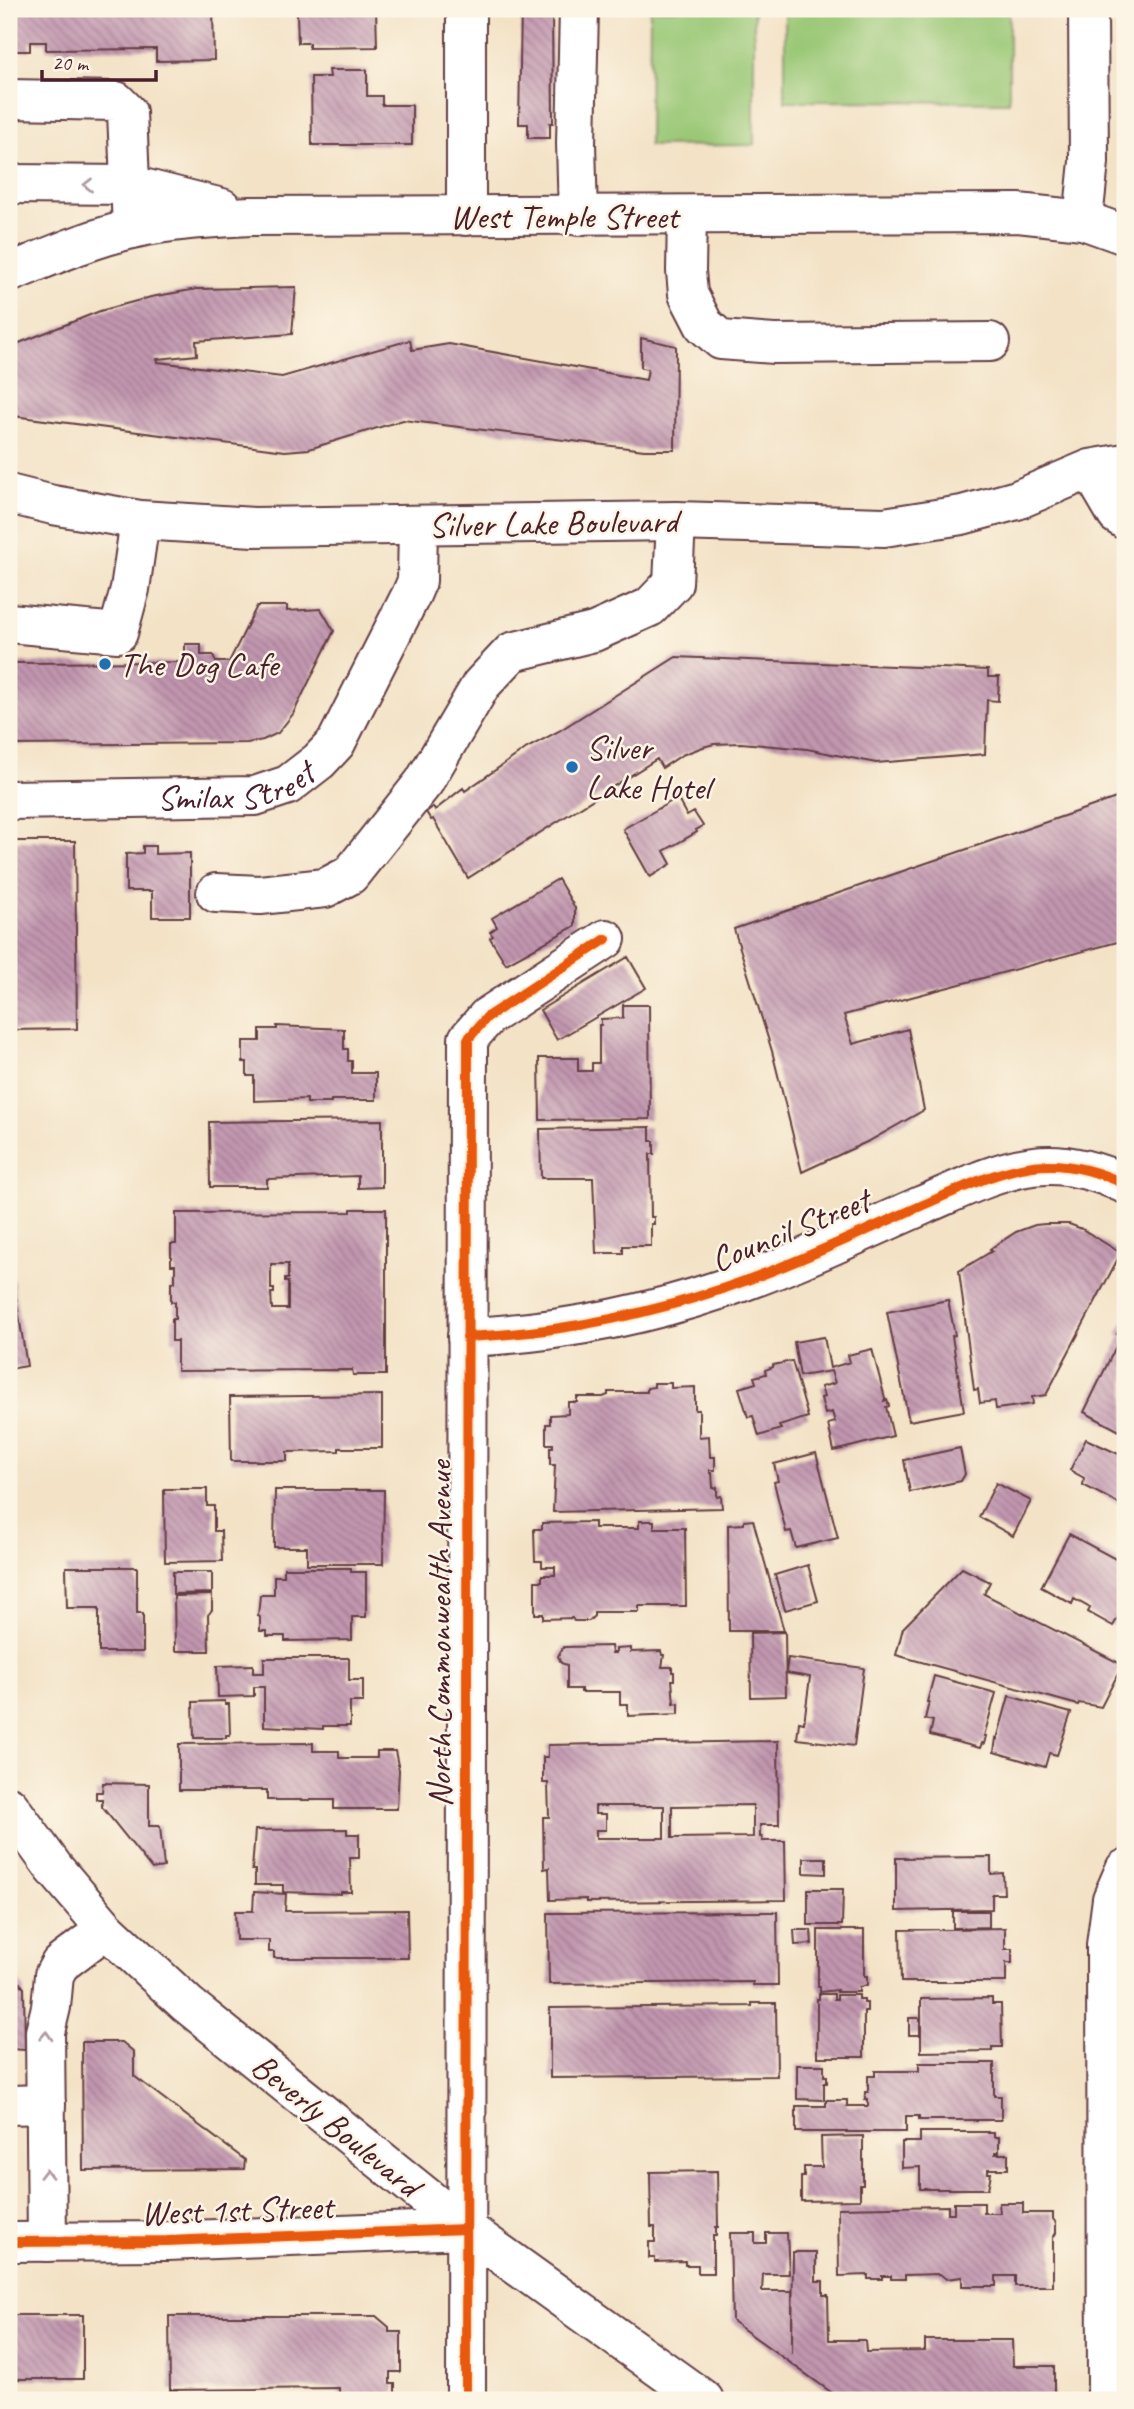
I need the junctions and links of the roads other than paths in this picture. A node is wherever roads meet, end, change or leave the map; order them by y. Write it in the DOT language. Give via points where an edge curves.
graph roads {
  1 [pos="466,9"];
  2 [pos="579,9"];
  3 [pos="1088,9"];
  4 [pos="9,99"];
  5 [pos="9,184"];
  6 [pos="131,185"];
  7 [pos="687,215"];
  8 [pos="251,216"];
  9 [pos="466,216"];
  10 [pos="578,216"];
  11 [pos="1083,220"];
  12 [pos="132,229"];
  13 [pos="1125,235"];
  14 [pos="9,274"];
  15 [pos="990,342"];
  16 [pos="1125,437"];
  17 [pos="1108,466"];
  18 [pos="9,494"];
  19 [pos="140,520"];
  20 [pos="1125,520"];
  21 [pos="676,521"];
  22 [pos="418,525"];
  23 [pos="9,623"];
  24 [pos="9,800"];
  25 [pos="216,893"];
  26 [pos="606,939"];
  27 [pos="1125,1184"];
  28 [pos="467,1337"];
  29 [pos="9,1806"];
  30 [pos="1125,1869"];
  31 [pos="106,1929"];
  32 [pos="46,2104"];
  33 [pos="9,2105"];
  34 [pos="466,2229"];
  35 [pos="9,2242"];
  36 [pos="47,2242"];
  37 [pos="466,2400"];
  38 [pos="704,2400"];
  39 [pos="1107,2400"];
  1 -- 9 [label="street"];
  2 -- 10 [label="street"];
  3 -- 11 [label="street" via="1089,162"];
  4 -- 6 [label="street" via="116,101 127,112"];
  6 -- 5 [label="street, one-way"];
  6 -- 8 [label="street"];
  6 -- 12 [label="street"];
  7 -- 10 [label="street, West Temple Street"];
  7 -- 11 [label="street, West Temple Street" via="1018,213"];
  7 -- 15 [label="street" via="688,294 704,325 721,340 774,344"];
  8 -- 9 [label="street, West Temple Street"];
  8 -- 12 [label="street, West Temple Street"];
  9 -- 10 [label="street, West Temple Street"];
  11 -- 13 [label="street, West Temple Street"];
  12 -- 14 [label="street, West Temple Street" via="68,248"];
  16 -- 17 [label="street, Silver Lake Boulevard"];
  17 -- 20 [label="street" via="1117,515"];
  17 -- 21 [label="street, Silver Lake Boulevard" via="962,515 884,527"];
  18 -- 19 [label="street, Silver Lake Boulevard"];
  19 -- 22 [label="street, Silver Lake Boulevard" via="254,527"];
  19 -- 23 [label="street" via="118,633"];
  21 -- 22 [label="street, Silver Lake Boulevard"];
  21 -- 25 [label="street" via="673,583 650,607 594,632 512,652 481,685 424,782 350,875 324,888 260,895"];
  22 -- 24 [label="street, Smilax Street" via="417,581 411,595 335,743 288,785 255,796"];
  26 -- 28 [label="street, North Commonwealth Avenue" via="487,1017 468,1039"];
  27 -- 28 [label="street, Council Street" via="1064,1166 1033,1166 961,1188 722,1289 639,1314 569,1328"];
  28 -- 34 [label="street, North Commonwealth Avenue"];
  29 -- 31 [label="street, Beverly Boulevard"];
  30 -- 39 [label="street" via="1112,1899 1106,1945"];
  32 -- 31 [label="street, one-way" via="45,2032 54,1975 60,1964"];
  31 -- 34 [label="street, Beverly Boulevard" via="187,2004"];
  32 -- 33 [label="street"];
  36 -- 32 [label="street, one-way"];
  34 -- 36 [label="street, West 1st Street"];
  34 -- 37 [label="street, North Commonwealth Avenue"];
  34 -- 38 [label="street, Beverly Boulevard"];
  35 -- 36 [label="street, West 1st Street"];
}
